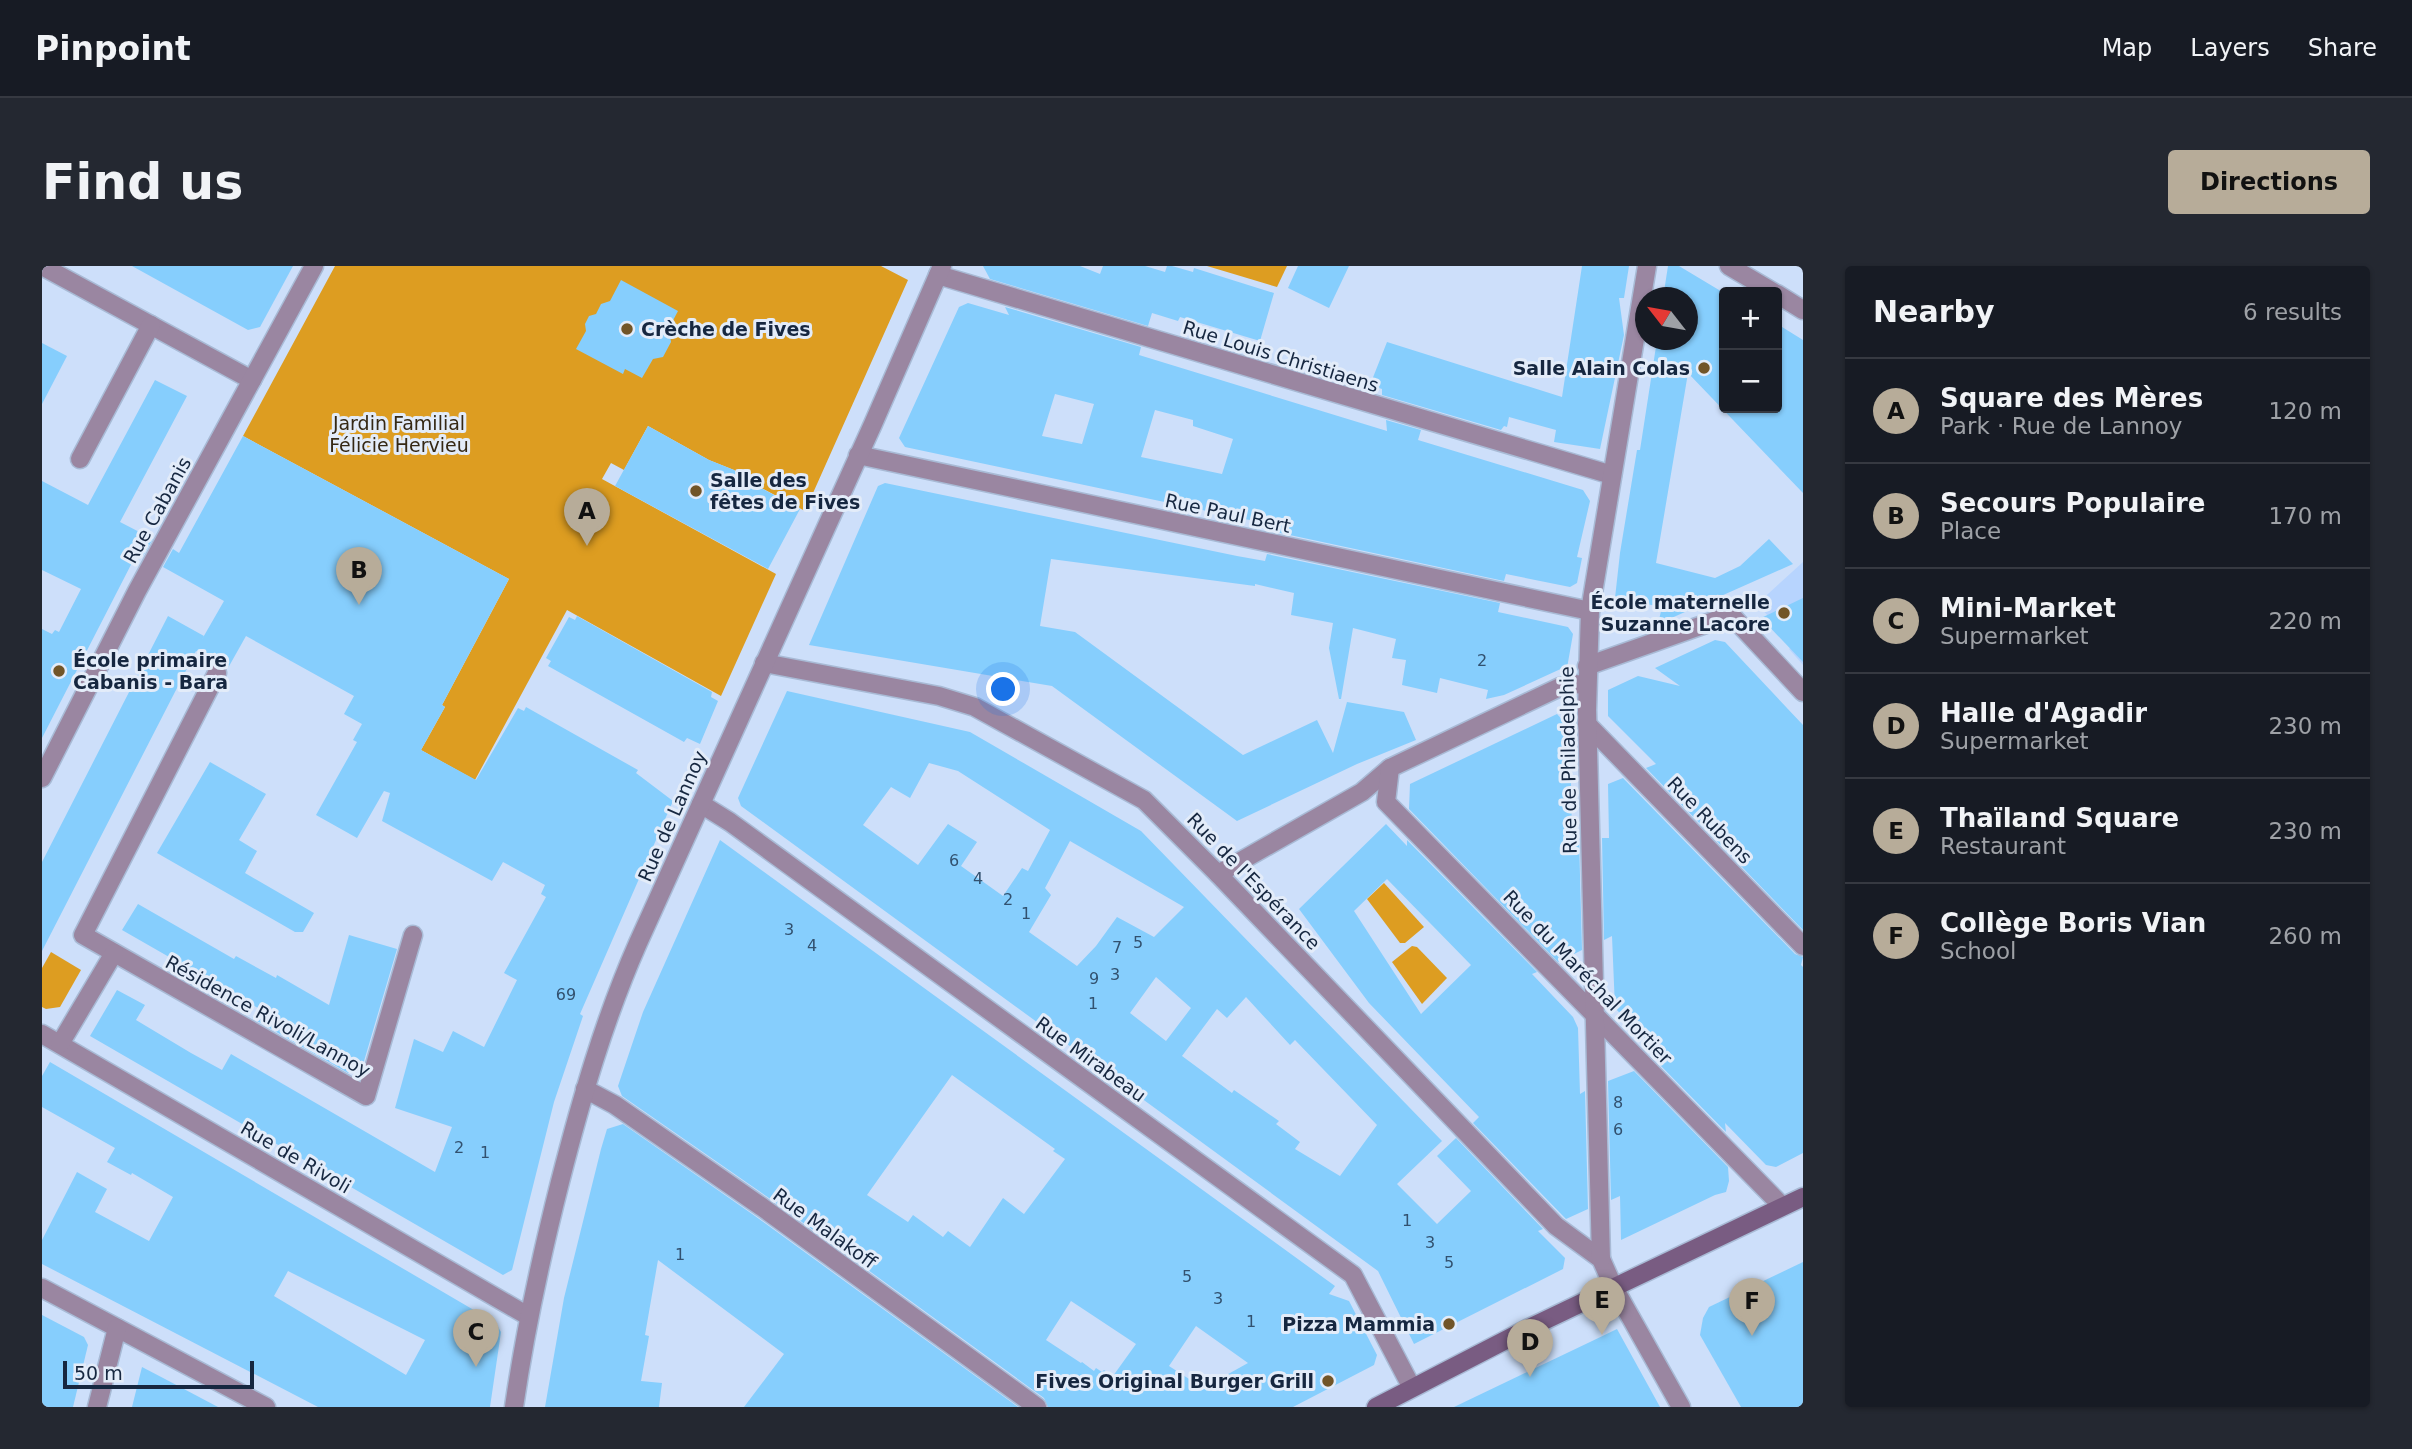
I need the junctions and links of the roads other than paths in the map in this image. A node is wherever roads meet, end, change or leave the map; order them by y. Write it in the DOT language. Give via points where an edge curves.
graph roads {
  1 [pos="42,266"];
  2 [pos="314,266"];
  3 [pos="1647,266"];
  4 [pos="1729,266"];
  5 [pos="940,271"];
  6 [pos="1765,287"];
  7 [pos="1782,297"];
  8 [pos="1803,310"];
  9 [pos="151,325"];
  10 [pos="252,380"];
  11 [pos="858,455"];
  12 [pos="80,459"];
  13 [pos="1612,475"];
  14 [pos="1590,611"];
  15 [pos="764,663"];
  16 [pos="1587,666"];
  17 [pos="217,673"];
  18 [pos="1587,685"];
  19 [pos="1803,692"];
  20 [pos="1587,723"];
  21 [pos="1390,768"];
  22 [pos="42,778"];
  23 [pos="701,804"];
  24 [pos="1218,874"];
  25 [pos="413,935"];
  26 [pos="1803,946"];
  27 [pos="114,953"];
  28 [pos="1593,1013"];
  29 [pos="42,1034"];
  30 [pos="60,1044"];
  31 [pos="585,1089"];
  32 [pos="1803,1196"];
  33 [pos="1782,1206"];
  34 [pos="1601,1259"];
  35 [pos="1613,1286"];
  36 [pos="42,1288"];
  37 [pos="528,1316"];
  38 [pos="117,1328"];
  39 [pos="1412,1388"];
  40 [pos="97,1407"];
  41 [pos="267,1407"];
  42 [pos="514,1407"];
  43 [pos="1037,1407"];
  44 [pos="1376,1407"];
  45 [pos="1681,1407"];
  1 -- 9 [label="street"];
  2 -- 10 [label="street, Rue Cabanis"];
  3 -- 13 [label="street, Rue de Philadelphie"];
  4 -- 6 [label="street"];
  5 -- 11 [label="street, Rue de Lannoy"];
  5 -- 13 [label="street, Rue Louis Christiaens"];
  7 -- 8 [label="street"];
  9 -- 10 [label="street"];
  9 -- 12 [label="street"];
  10 -- 22 [label="street, Rue Cabanis"];
  11 -- 14 [label="street, Rue Paul Bert"];
  11 -- 15 [label="street, Rue de Lannoy"];
  13 -- 14 [label="street, Rue de Philadelphie"];
  14 -- 16 [label="street, Rue de Philadelphie"];
  15 -- 23 [label="street, Rue de Lannoy"];
  15 -- 24 [label="street, Rue de l'Espérance" via="939,696 989,713 1144,800"];
  16 -- 18 [label="street, Rue de Philadelphie"];
  16 -- 19 [label="street" via="1731,615"];
  17 -- 27 [label="street, Résidence Rivoli/Lannoy" via="83,935"];
  18 -- 20 [label="street, Rue de Philadelphie"];
  18 -- 21 [label="street" via="1560,687"];
  20 -- 26 [label="street, Rue Rubens"];
  20 -- 28 [label="street, Rue de Philadelphie"];
  21 -- 24 [label="street" via="1362,792"];
  21 -- 28 [label="street, Rue du Maréchal Mortier" via="1387,802"];
  23 -- 31 [label="street, Rue de Lannoy" via="620,984"];
  23 -- 39 [label="street, Rue Mirabeau" via="1353,1275"];
  24 -- 34 [label="street, Rue de l'Espérance" via="1556,1226"];
  25 -- 27 [label="street, Résidence Rivoli/Lannoy" via="366,1096"];
  27 -- 30 [label="street"];
  28 -- 33 [label="street, Rue du Maréchal Mortier"];
  28 -- 34 [label="street, Rue de Philadelphie"];
  29 -- 30 [label="street, Rue de Rivoli"];
  30 -- 37 [label="street, Rue de Rivoli"];
  31 -- 37 [label="street, Rue de Lannoy"];
  31 -- 43 [label="street, Rue Malakoff" via="739,1192"];
  32 -- 33 [label="main road"];
  33 -- 35 [label="main road"];
  34 -- 35 [label="street, Rue de l'Espérance"];
  35 -- 39 [label="main road"];
  35 -- 45 [label="street, Rue de l'Espérance"];
  36 -- 38 [label="street"];
  37 -- 42 [label="street, Rue de Lannoy"];
  38 -- 40 [label="street"];
  38 -- 41 [label="street"];
  39 -- 44 [label="main road"];
}
